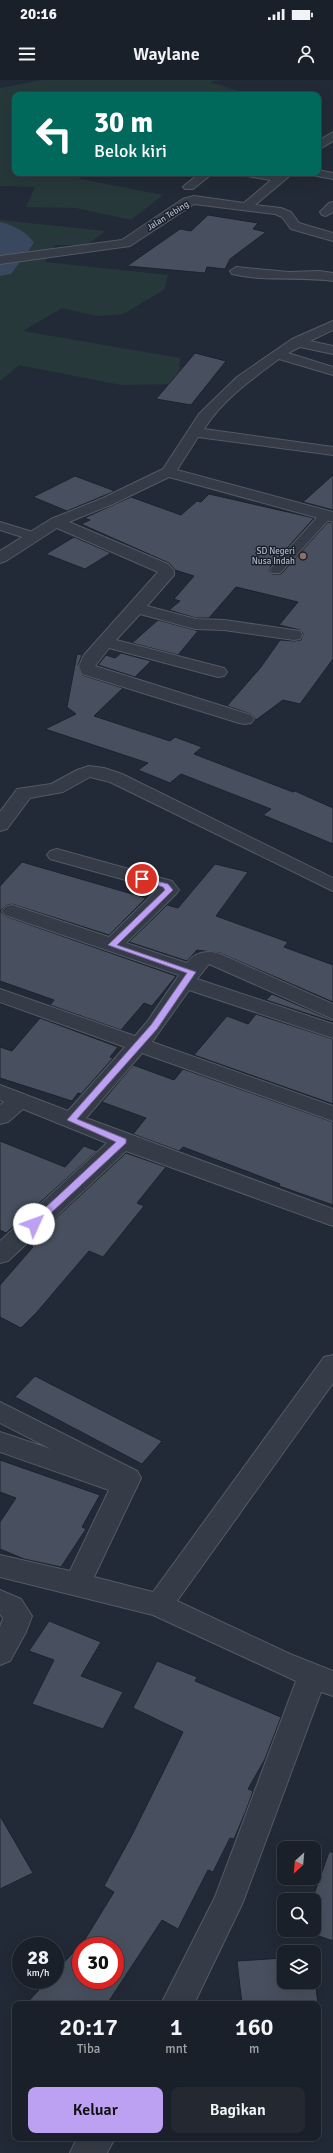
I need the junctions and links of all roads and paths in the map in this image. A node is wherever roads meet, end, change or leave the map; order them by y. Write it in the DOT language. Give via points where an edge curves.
graph roads {
  1 [pos="333,135"];
  2 [pos="321,145"];
  3 [pos="321,174"];
  4 [pos="203,176"];
  5 [pos="283,176"];
  6 [pos="333,176"];
  7 [pos="189,187"];
  8 [pos="250,203"];
  9 [pos="333,237"];
  10 [pos="0,260"];
  11 [pos="236,271"];
  12 [pos="333,277"];
  13 [pos="333,325"];
  14 [pos="297,342"];
  15 [pos="333,350"];
  16 [pos="277,354"];
  17 [pos="333,371"];
  18 [pos="196,432"];
  19 [pos="333,452"];
  20 [pos="168,472"];
  21 [pos="329,516"];
  22 [pos="56,522"];
  23 [pos="0,526"];
  24 [pos="32,536"];
  25 [pos="0,558"];
  26 [pos="276,570"];
  27 [pos="137,608"];
  28 [pos="294,635"];
  29 [pos="104,642"];
  30 [pos="218,672"];
  31 [pos="245,720"];
  32 [pos="0,825"];
  33 [pos="57,855"];
  34 [pos="332,883"];
  35 [pos="12,911"];
  36 [pos="112,945"];
  37 [pos="188,977"];
  38 [pos="0,995"];
  39 [pos="333,1012"];
  40 [pos="333,1031"];
  41 [pos="139,1044"];
  42 [pos="10,1096"];
  43 [pos="333,1114"];
  44 [pos="0,1117"];
  45 [pos="71,1120"];
  46 [pos="123,1141"];
  47 [pos="333,1218"];
  48 [pos="0,1255"];
  49 [pos="333,1364"];
  50 [pos="0,1412"];
  51 [pos="0,1442"];
  52 [pos="126,1486"];
  53 [pos="0,1566"];
  54 [pos="77,1584"];
  55 [pos="0,1601"];
  56 [pos="160,1605"];
  57 [pos="0,1653"];
  58 [pos="322,1680"];
  59 [pos="178,2001"];
  60 [pos="96,2141"];
  61 [pos="87,2153"];
  1 -- 2 [label="street"];
  3 -- 6 [label="street"];
  4 -- 7 [label="street"];
  5 -- 8 [label="street"];
  9 -- 10 [label="street, Jalan Tebing" via="295,226 287,215 276,211 194,200 126,243"];
  11 -- 12 [label="street"];
  13 -- 14 [label="street"];
  14 -- 15 [label="street"];
  14 -- 16 [label="street"];
  16 -- 17 [label="street"];
  16 -- 18 [label="street" via="242,380 204,417"];
  18 -- 19 [label="street"];
  18 -- 20 [label="street"];
  20 -- 21 [label="street"];
  20 -- 22 [label="street" via="108,501"];
  21 -- 26 [label="lane"];
  22 -- 24 [label="street"];
  22 -- 27 [label="street" via="162,567 166,571 166,575"];
  23 -- 24 [label="lane"];
  24 -- 25 [label="street"];
  27 -- 28 [label="street" via="194,624 235,626"];
  27 -- 29 [label="street"];
  29 -- 30 [label="street"];
  29 -- 31 [label="street" via="90,660 88,670"];
  32 -- 34 [label="street" via="24,793 58,788 85,772 94,770 116,778"];
  33 -- 36 [label="street" via="165,885 169,890"];
  35 -- 36 [label="street"];
  36 -- 37 [label="street"];
  37 -- 39 [label="street" via="199,961 213,958"];
  37 -- 40 [label="street"];
  37 -- 41 [label="street" via="154,1027"];
  38 -- 41 [label="street"];
  41 -- 43 [label="street"];
  41 -- 45 [label="street"];
  42 -- 44 [label="street"];
  42 -- 45 [label="street"];
  45 -- 46 [label="street"];
  46 -- 47 [label="street"];
  46 -- 48 [label="street"];
  49 -- 56 [label="street"];
  50 -- 52 [label="street" via="125,1475 128,1478"];
  51 -- 52 [label="street"];
  52 -- 54 [label="street"];
  53 -- 54 [label="street"];
  54 -- 56 [label="street"];
  55 -- 57 [label="street" via="11,1607 18,1616"];
  56 -- 58 [label="street"];
  58 -- 59 [label="street" via="228,1902"];
  60 -- 61 [label="street"];
}
